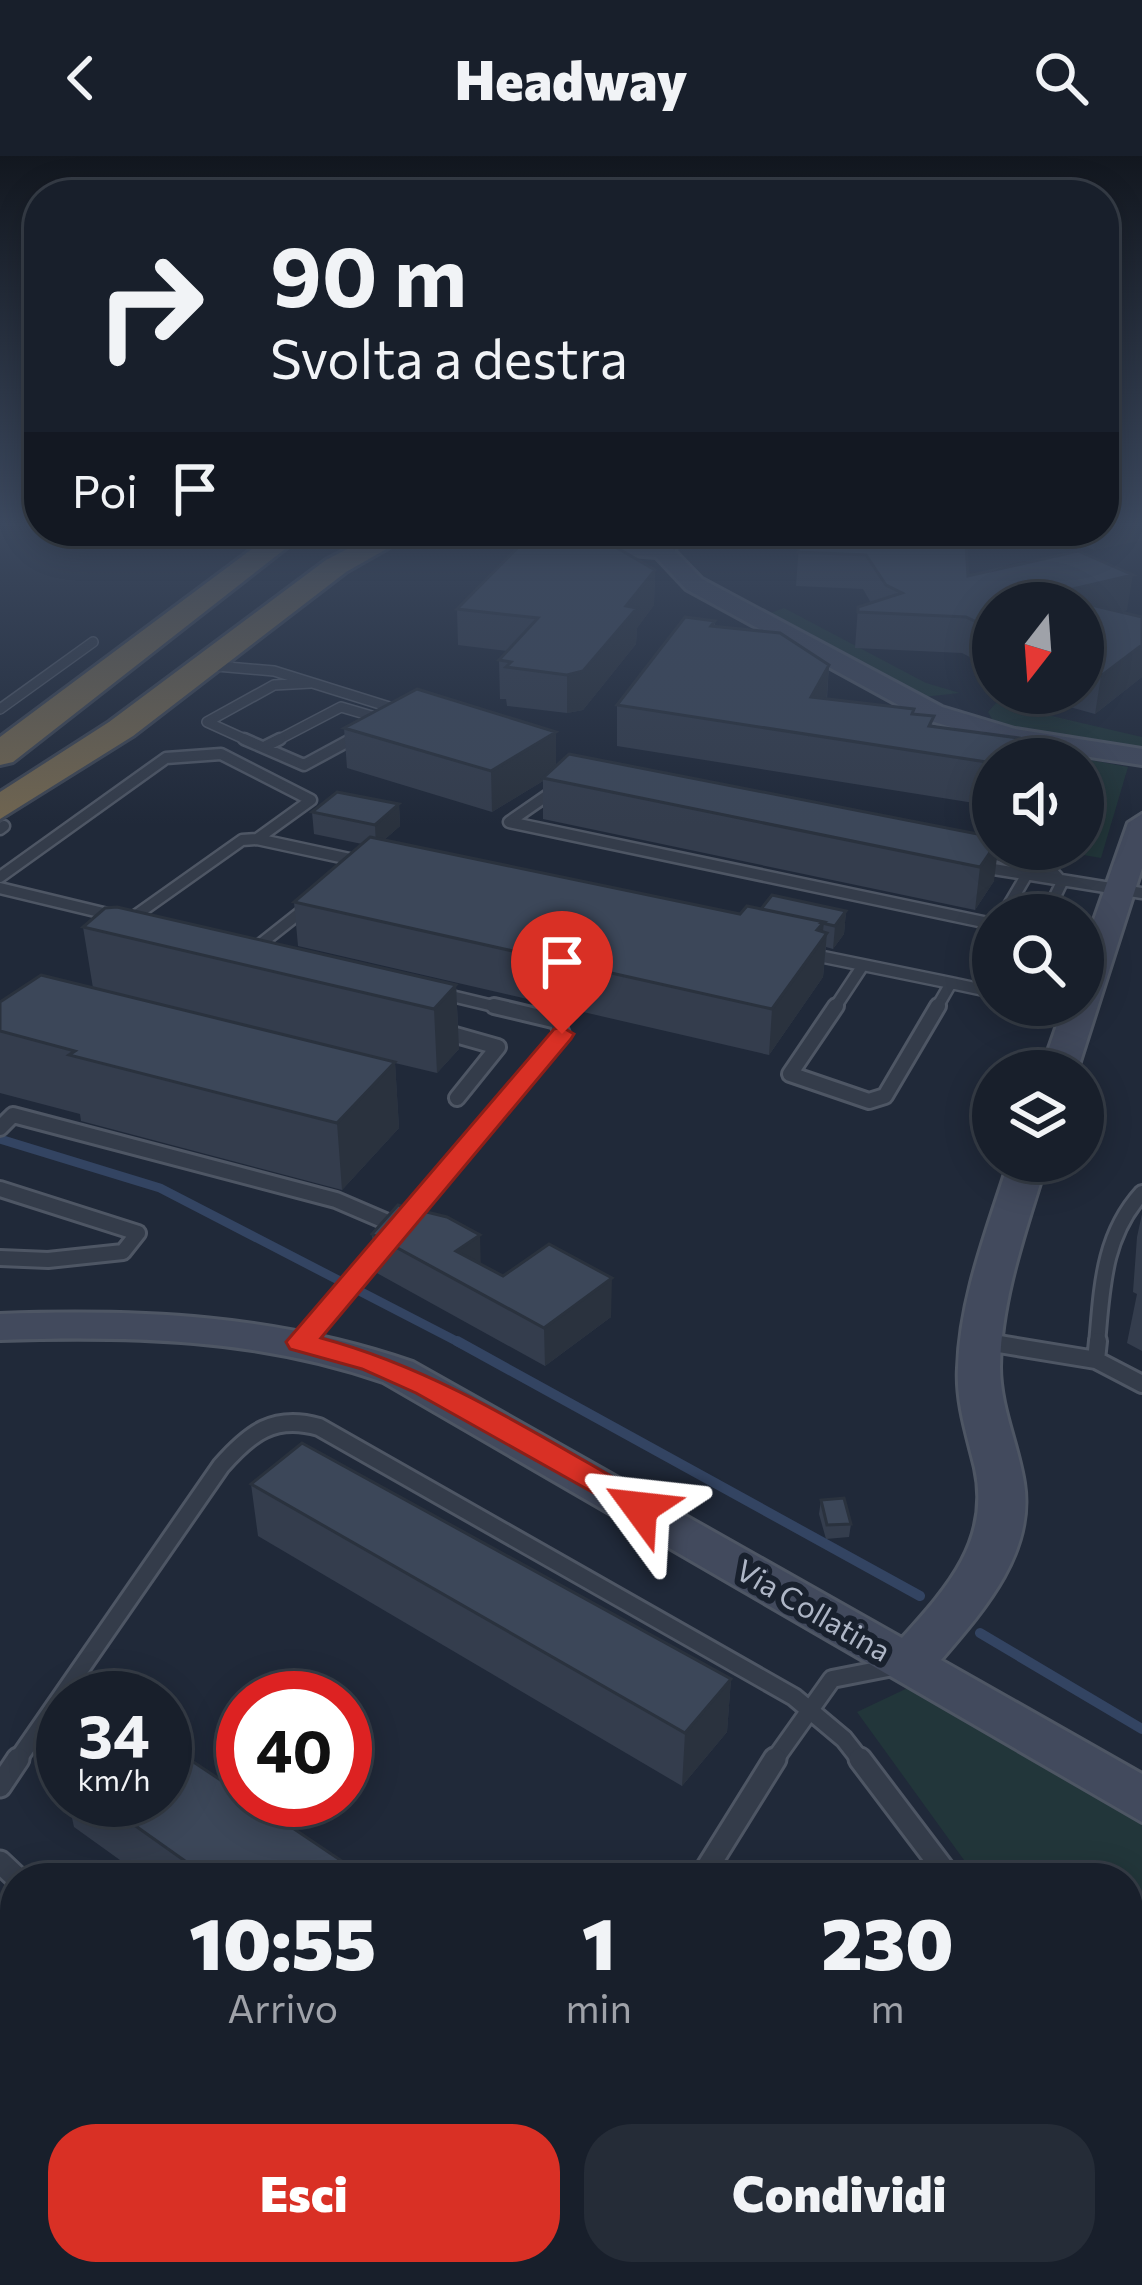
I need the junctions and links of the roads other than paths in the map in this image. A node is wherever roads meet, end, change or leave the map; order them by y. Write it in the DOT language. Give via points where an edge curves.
graph roads {
  1 [pos="122,625"];
  2 [pos="169,625"];
  3 [pos="208,625"];
  4 [pos="260,625"];
  5 [pos="771,625"];
  6 [pos="93,642"];
  7 [pos="203,665"];
  8 [pos="316,682"];
  9 [pos="0,709"];
  10 [pos="405,712"];
  11 [pos="266,746"];
  12 [pos="2,752"];
  13 [pos="1142,757"];
  14 [pos="570,781"];
  15 [pos="0,791"];
  16 [pos="1,821"];
  17 [pos="1142,823"];
  18 [pos="257,839"];
  19 [pos="971,848"];
  20 [pos="965,863"];
  21 [pos="344,873"];
  22 [pos="1026,876"];
  23 [pos="0,877"];
  24 [pos="1062,882"];
  25 [pos="0,888"];
  26 [pos="1132,892"];
  27 [pos="1015,894"];
  28 [pos="1056,894"];
  29 [pos="310,904"];
  30 [pos="127,918"];
  31 [pos="972,922"];
  32 [pos="147,923"];
  33 [pos="1104,928"];
  34 [pos="239,946"];
  35 [pos="259,950"];
  36 [pos="793,951"];
  37 [pos="282,956"];
  38 [pos="863,965"];
  39 [pos="951,983"];
  40 [pos="419,988"];
  41 [pos="972,988"];
  42 [pos="424,1027"];
  43 [pos="457,1098"];
  44 [pos="0,1128"];
  45 [pos="1023,1182"];
  46 [pos="0,1190"];
  47 [pos="1142,1193"];
  48 [pos="399,1227"];
  49 [pos="0,1258"];
  50 [pos="0,1327"];
  51 [pos="301,1342"];
  52 [pos="982,1342"];
  53 [pos="1096,1360"];
  54 [pos="1142,1384"];
  55 [pos="908,1664"];
  56 [pos="811,1708"];
  57 [pos="0,1786"];
  58 [pos="1142,1801"];
  59 [pos="711,1863"];
  60 [pos="939,1863"];
  1 -- 12 [label="highway"];
  2 -- 12 [label="highway"];
  3 -- 15 [label="highway"];
  4 -- 7 [label="highway"];
  5 -- 13 [label="street" via="933,712 1012,737"];
  6 -- 9 [label="lane"];
  7 -- 8 [label="lane"];
  7 -- 16 [label="highway"];
  8 -- 10 [label="lane"];
  8 -- 11 [label="lane" via="274,685 207,722"];
  11 -- 11 [label="lane" via="304,765 383,719 340,707"];
  14 -- 31 [label="lane" via="509,822"];
  17 -- 26 [label="street"];
  18 -- 21 [label="lane" via="374,864"];
  18 -- 23 [label="lane" via="311,800 221,754 185,753 166,758"];
  18 -- 30 [label="lane" via="242,840 140,917"];
  19 -- 24 [label="lane" via="1052,871"];
  20 -- 22 [label="lane"];
  22 -- 24 [label="lane"];
  22 -- 27 [label="lane"];
  24 -- 26 [label="lane"];
  24 -- 28 [label="lane"];
  25 -- 30 [label="lane"];
  26 -- 33 [label="street"];
  29 -- 35 [label="lane"];
  30 -- 32 [label="lane"];
  34 -- 35 [label="lane"];
  35 -- 37 [label="lane"];
  36 -- 38 [label="lane"];
  38 -- 39 [label="lane"];
  38 -- 39 [label="lane" via="790,1074 868,1101 885,1096"];
  39 -- 41 [label="lane"];
  40 -- 48 [label="lane" via="556,1021 562,1034"];
  42 -- 43 [label="lane" via="498,1047"];
  44 -- 48 [label="lane" via="13,1115 336,1200"];
  45 -- 52 [label="street"];
  46 -- 49 [label="lane" via="138,1233 123,1252"];
  47 -- 53 [label="lane" via="1120,1213 1108,1251"];
  48 -- 51 [label="lane"];
  50 -- 51 [label="street, Via Collatina" via="167,1326"];
  51 -- 55 [label="street, Via Collatina" via="373,1362 461,1403"];
  52 -- 53 [label="lane"];
  52 -- 55 [label="street" via="980,1386 1002,1527 968,1592"];
  53 -- 54 [label="lane"];
  55 -- 56 [label="lane" via="832,1679"];
  55 -- 58 [label="street, Via Collatina"];
  56 -- 57 [label="lane" via="319,1426 281,1418 256,1427 221,1466"];
  56 -- 59 [label="lane"];
  56 -- 60 [label="lane"];
}
